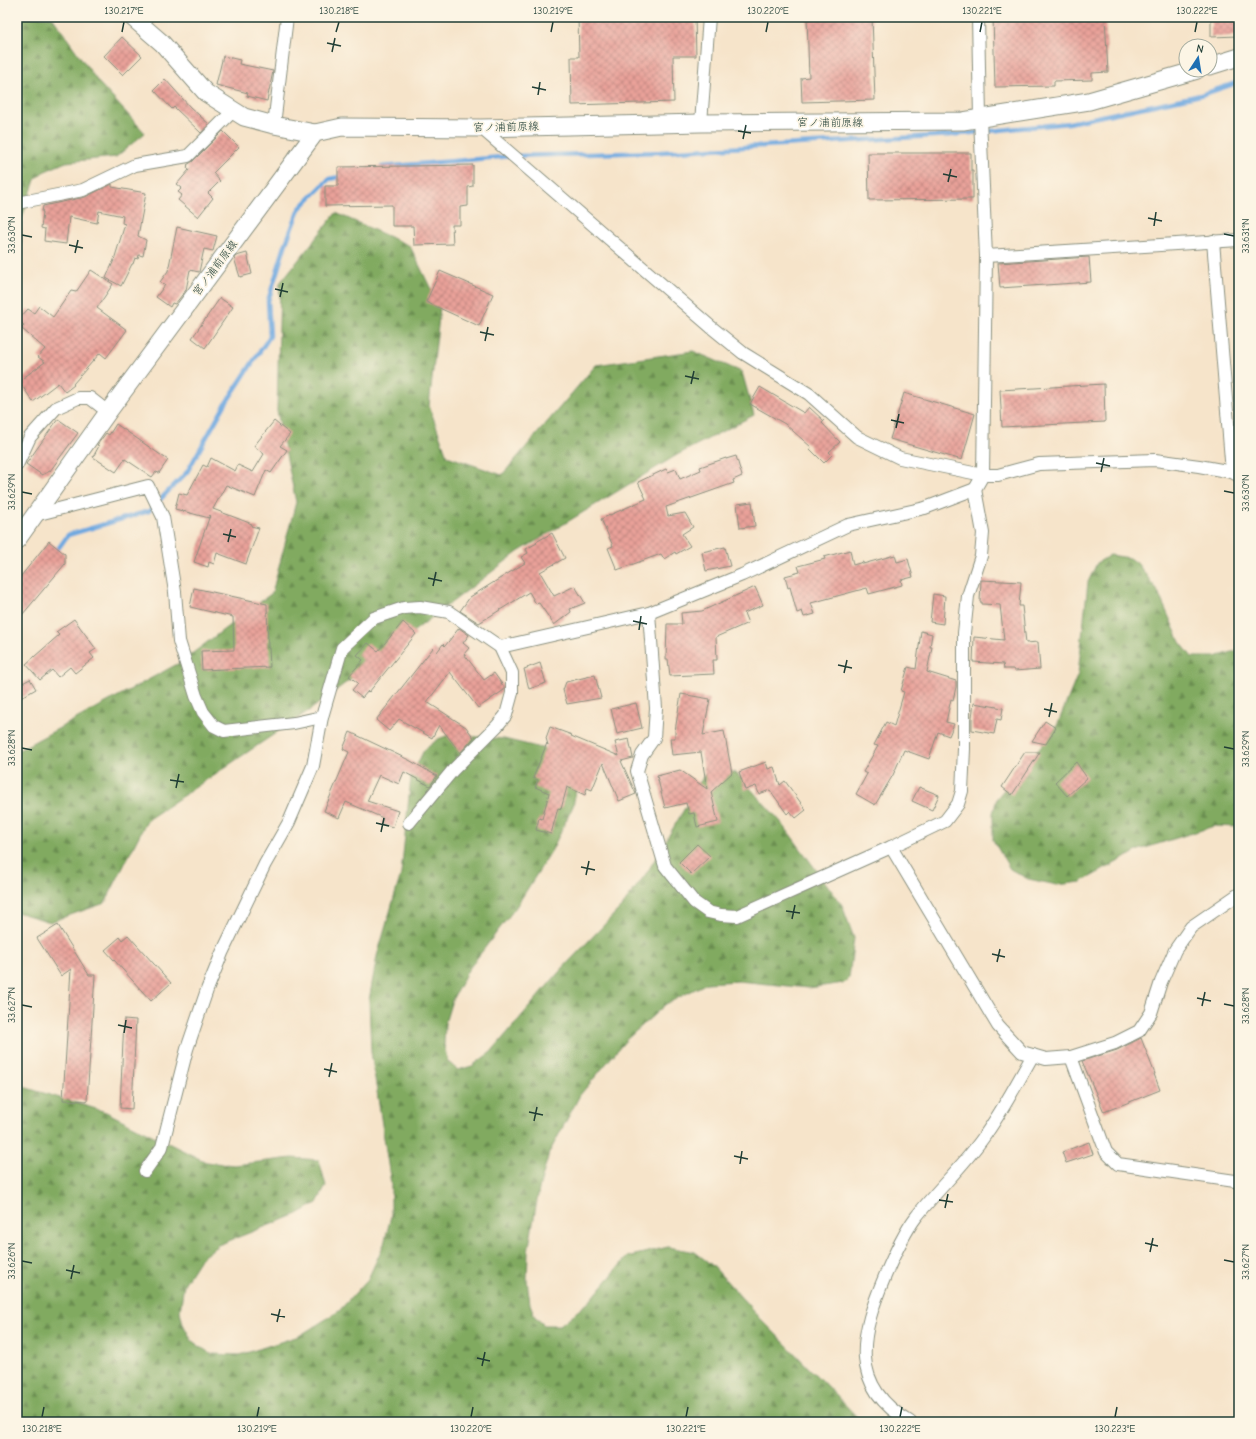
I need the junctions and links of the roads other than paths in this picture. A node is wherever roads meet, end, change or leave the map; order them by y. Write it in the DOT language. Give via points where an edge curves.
graph roads {
  1 [pos="132,17"];
  2 [pos="287,17"];
  3 [pos="709,17"];
  4 [pos="978,17"];
  5 [pos="1239,57"];
  6 [pos="1218,64"];
  7 [pos="1178,75"];
  8 [pos="234,110"];
  9 [pos="980,118"];
  10 [pos="701,123"];
  11 [pos="274,125"];
  12 [pos="482,128"];
  13 [pos="316,133"];
  14 [pos="17,203"];
  15 [pos="1239,240"];
  16 [pos="1213,241"];
  17 [pos="986,256"];
  18 [pos="108,412"];
  19 [pos="17,465"];
  20 [pos="1235,474"];
  21 [pos="983,475"];
  22 [pos="975,489"];
  23 [pos="35,515"];
  24 [pos="17,540"];
  25 [pos="649,613"];
  26 [pos="500,647"];
  27 [pos="322,718"];
  28 [pos="409,823"];
  29 [pos="892,847"];
  30 [pos="1239,894"];
  31 [pos="1033,1055"];
  32 [pos="1071,1057"];
  33 [pos="145,1171"];
  34 [pos="1239,1180"];
  35 [pos="910,1422"];
  1 -- 8 [label="main road" via="162,43 206,93"];
  2 -- 11 [label="street"];
  3 -- 10 [label="street"];
  4 -- 9 [label="street"];
  5 -- 6 [label="main road"];
  7 -- 9 [label="main road, 宮ノ浦前原線" via="1089,101"];
  8 -- 11 [label="main road" via="244,117"];
  8 -- 14 [label="street" via="188,156 136,165 83,190"];
  9 -- 10 [label="main road, 宮ノ浦前原線" via="962,121"];
  9 -- 17 [label="street"];
  10 -- 12 [label="main road, 宮ノ浦前原線"];
  11 -- 13 [label="main road"];
  12 -- 13 [label="main road, 宮ノ浦前原線" via="342,127"];
  12 -- 21 [label="street" via="711,327 743,353 809,394 857,437 900,458"];
  13 -- 18 [label="main road, 宮ノ浦前原線"];
  15 -- 16 [label="street"];
  16 -- 17 [label="street"];
  16 -- 20 [label="street"];
  17 -- 21 [label="street"];
  18 -- 19 [label="street" via="90,398 78,398 56,408 30,438"];
  18 -- 23 [label="main road, 宮ノ浦前原線"];
  20 -- 21 [label="street" via="1156,460 1039,464 998,475"];
  21 -- 22 [label="street"];
  22 -- 25 [label="street" via="925,508 848,525 742,575"];
  22 -- 29 [label="street" via="983,533 981,556 968,596 964,633 962,791 958,804 945,820"];
  23 -- 24 [label="main road, 宮ノ浦前原線"];
  23 -- 27 [label="street" via="148,486 163,517 175,592 179,641 203,712 214,726 224,731"];
  25 -- 26 [label="street"];
  25 -- 29 [label="street" via="656,708 654,738 642,755 637,771 665,866 694,902 708,912 736,916"];
  26 -- 27 [label="street" via="450,612 420,607 404,608 374,618 342,648"];
  26 -- 28 [label="street" via="512,673 512,693 506,715 453,770"];
  27 -- 33 [label="street" via="312,766 289,822 222,954 207,990 187,1049 162,1147"];
  29 -- 31 [label="street" via="998,1026 1022,1052"];
  30 -- 32 [label="street" via="1191,927 1175,950 1151,1013 1138,1031"];
  31 -- 32 [label="street" via="1046,1059"];
  31 -- 35 [label="street" via="982,1139 952,1178 915,1218 895,1253 878,1292 867,1325 864,1350 870,1381 889,1408"];
  32 -- 34 [label="street" via="1106,1152 1118,1164"];
}
